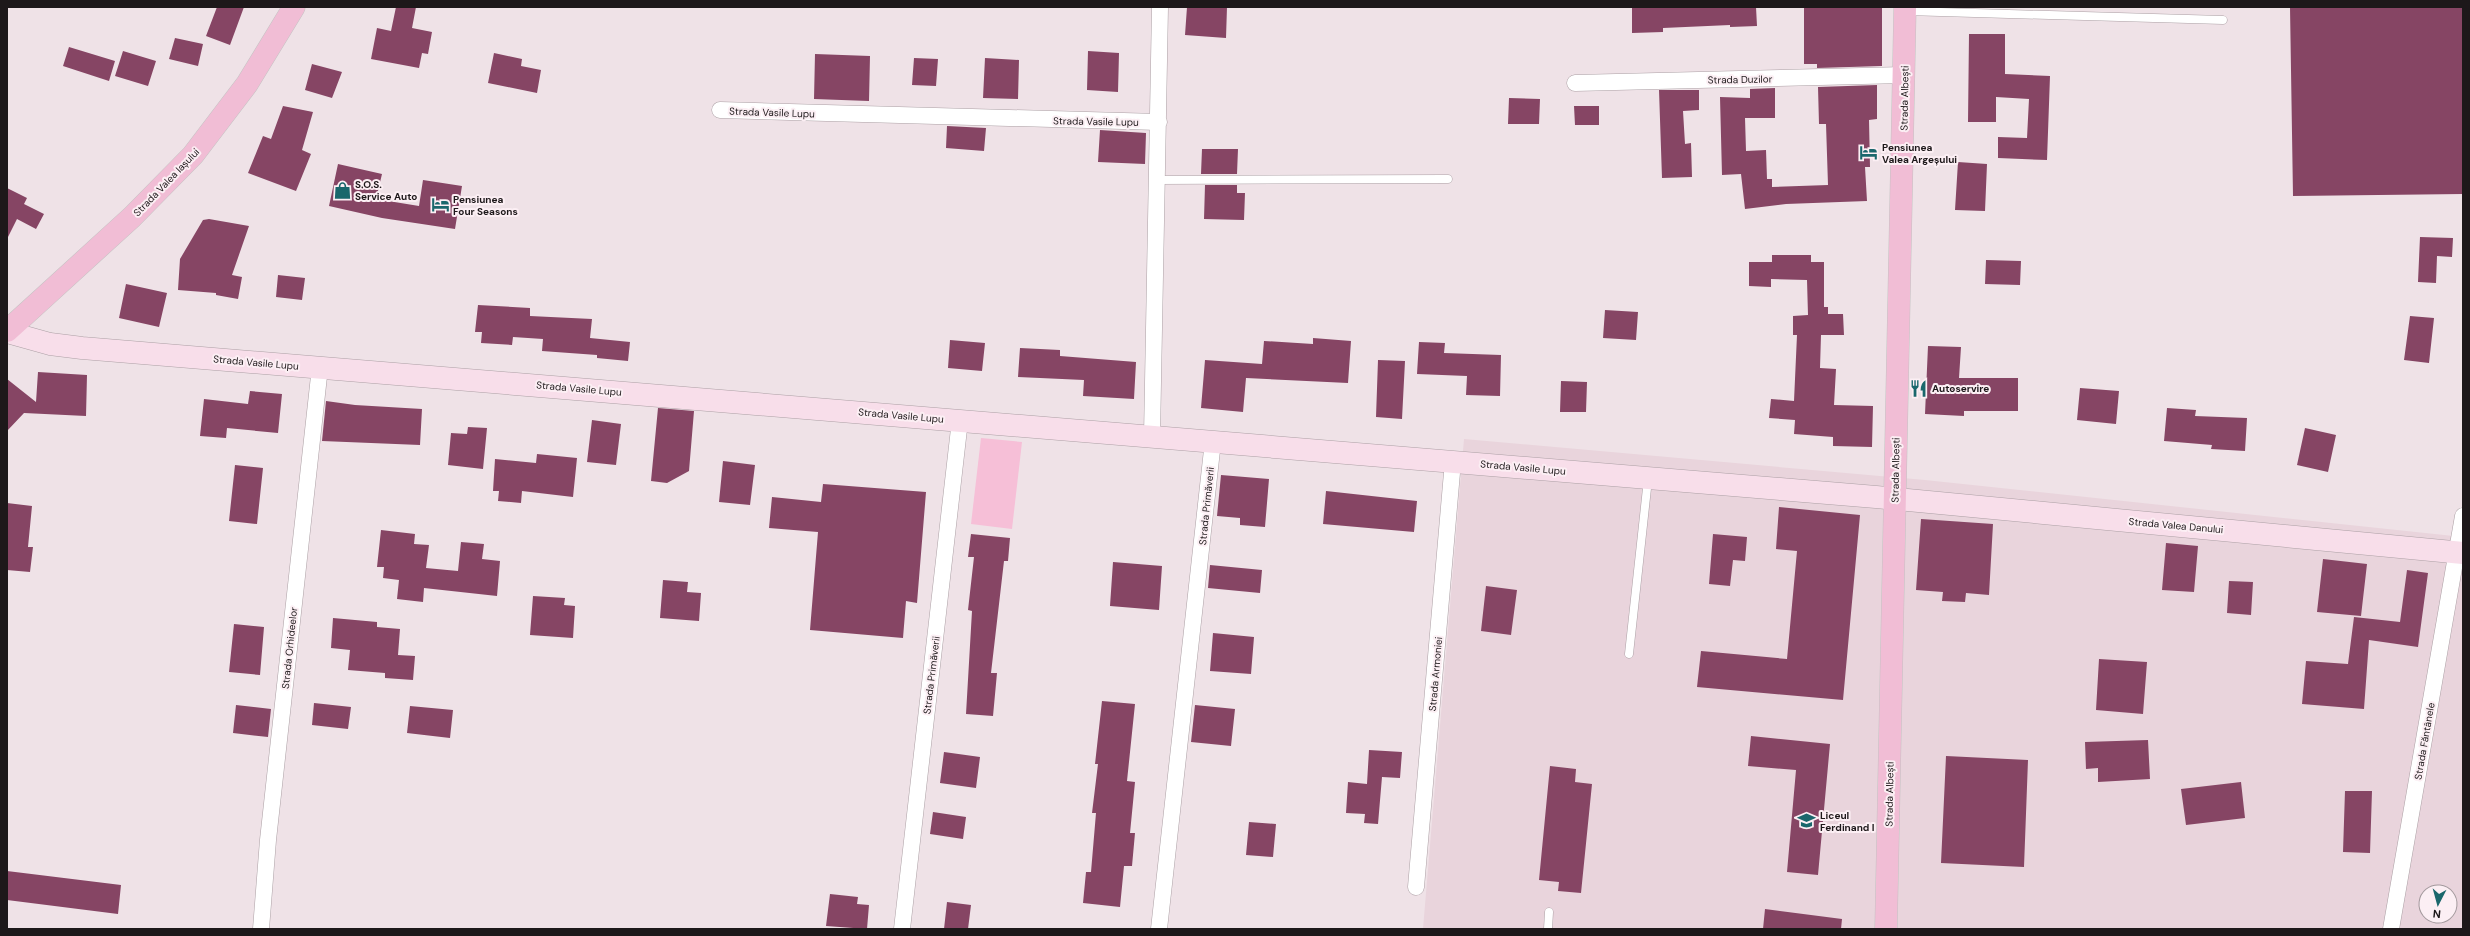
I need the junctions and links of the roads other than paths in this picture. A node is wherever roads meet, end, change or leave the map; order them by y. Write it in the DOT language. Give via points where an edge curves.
graph roads {
  1 [pos="294,7"];
  2 [pos="1160,7"];
  3 [pos="1905,9"];
  4 [pos="2223,20"];
  5 [pos="1904,75"];
  6 [pos="1575,83"];
  7 [pos="720,110"];
  8 [pos="1159,122"];
  9 [pos="1448,179"];
  10 [pos="1158,180"];
  11 [pos="7,332"];
  12 [pos="320,367"];
  13 [pos="960,420"];
  14 [pos="1152,436"];
  15 [pos="1213,441"];
  16 [pos="1453,461"];
  17 [pos="1648,478"];
  18 [pos="1895,498"];
  19 [pos="2463,516"];
  20 [pos="2460,553"];
  21 [pos="1629,654"];
  22 [pos="1416,887"];
  23 [pos="1549,912"];
  24 [pos="261,929"];
  25 [pos="902,929"];
  26 [pos="1159,929"];
  27 [pos="1548,929"];
  28 [pos="1886,929"];
  29 [pos="2391,929"];
  1 -- 11 [label="main road, Strada Valea Iașului" via="247,84 193,155 132,217"];
  2 -- 8 [label="street"];
  3 -- 4 [label="lane, Strada Albești"];
  3 -- 5 [label="main road, Strada Albești"];
  5 -- 6 [label="street, Strada Duzilor"];
  5 -- 18 [label="main road, Strada Albești"];
  7 -- 8 [label="street, Strada Vasile Lupu"];
  8 -- 10 [label="street"];
  9 -- 10 [label="lane"];
  10 -- 14 [label="street"];
  11 -- 12 [label="main road, Strada Vasile Lupu" via="50,344 82,348"];
  12 -- 13 [label="main road, Strada Vasile Lupu"];
  12 -- 24 [label="street, Strada Orhideelor" via="268,840"];
  13 -- 14 [label="main road, Strada Vasile Lupu"];
  13 -- 25 [label="street, Strada Primăverii"];
  14 -- 15 [label="main road, Strada Vasile Lupu"];
  15 -- 16 [label="main road, Strada Vasile Lupu"];
  15 -- 26 [label="street, Strada Primăverii"];
  16 -- 17 [label="main road, Strada Vasile Lupu"];
  16 -- 22 [label="street, Strada Armoniei"];
  17 -- 18 [label="main road, Strada Vasile Lupu"];
  17 -- 21 [label="lane"];
  18 -- 20 [label="main road, Strada Valea Danului"];
  18 -- 28 [label="main road, Strada Albești"];
  19 -- 20 [label="street"];
  20 -- 29 [label="street, Strada Făntânele"];
  23 -- 27 [label="lane"];
}
